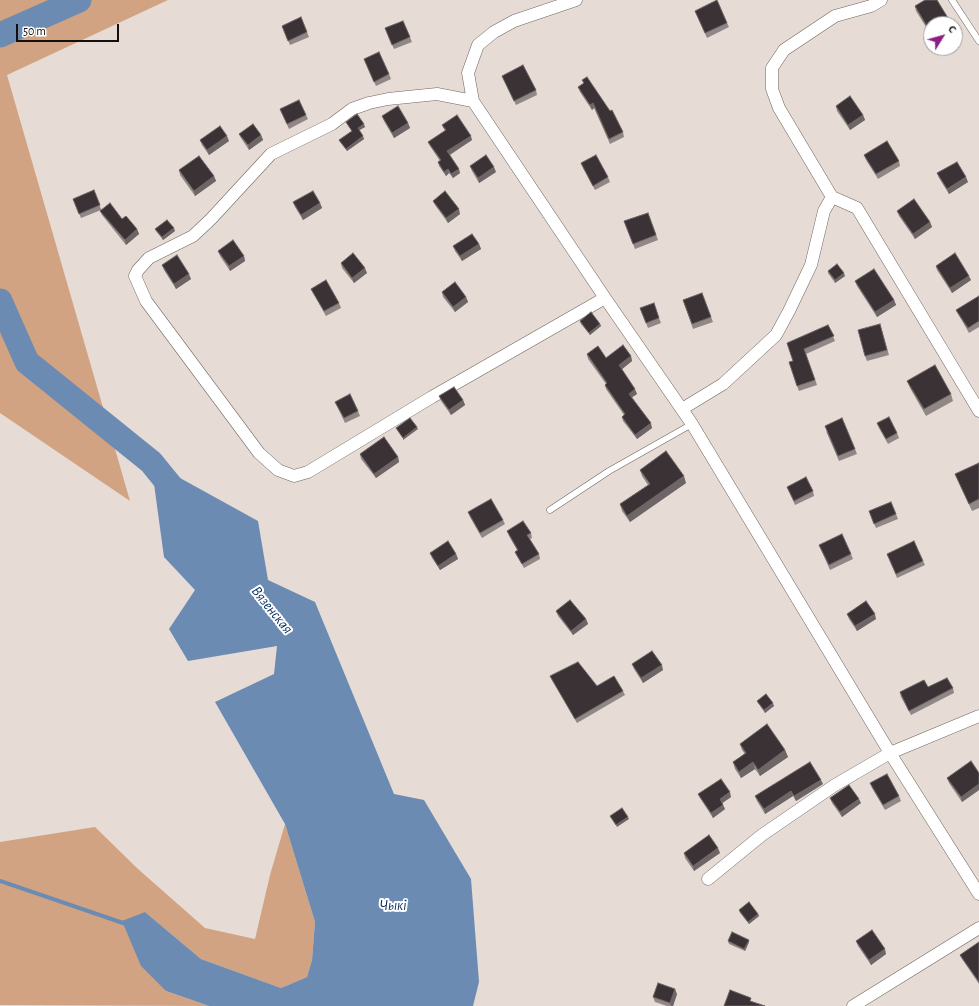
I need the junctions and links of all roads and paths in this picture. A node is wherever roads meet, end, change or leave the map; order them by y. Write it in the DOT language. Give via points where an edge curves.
graph roads {
  1 [pos="576,0"];
  2 [pos="881,0"];
  3 [pos="952,0"];
  4 [pos="979,41"];
  5 [pos="473,100"];
  6 [pos="832,197"];
  7 [pos="605,298"];
  8 [pos="682,409"];
  9 [pos="979,410"];
  10 [pos="692,424"];
  11 [pos="550,510"];
  12 [pos="979,716"];
  13 [pos="890,753"];
  14 [pos="708,879"];
  15 [pos="979,894"];
  16 [pos="979,928"];
  17 [pos="853,1006"];
  1 -- 5 [label="street" via="514,21 478,45 468,73"];
  2 -- 6 [label="street" via="871,6 836,16 784,50 772,68 772,89 779,108"];
  3 -- 4 [label="lane"];
  5 -- 7 [label="street"];
  5 -- 7 [label="street" via="437,94 369,103 352,109 332,124 271,154 193,236 150,258 138,270 135,276 146,301 259,453 278,470 294,476 308,472 432,397"];
  6 -- 8 [label="street" via="824,212 811,265 776,335 723,384"];
  6 -- 9 [label="street" via="857,208"];
  7 -- 8 [label="street"];
  8 -- 10 [label="street"];
  10 -- 11 [label="lane" via="609,471"];
  10 -- 13 [label="street"];
  12 -- 13 [label="street"];
  13 -- 14 [label="street" via="823,793 762,835"];
  13 -- 15 [label="street"];
  16 -- 17 [label="street"];
}
